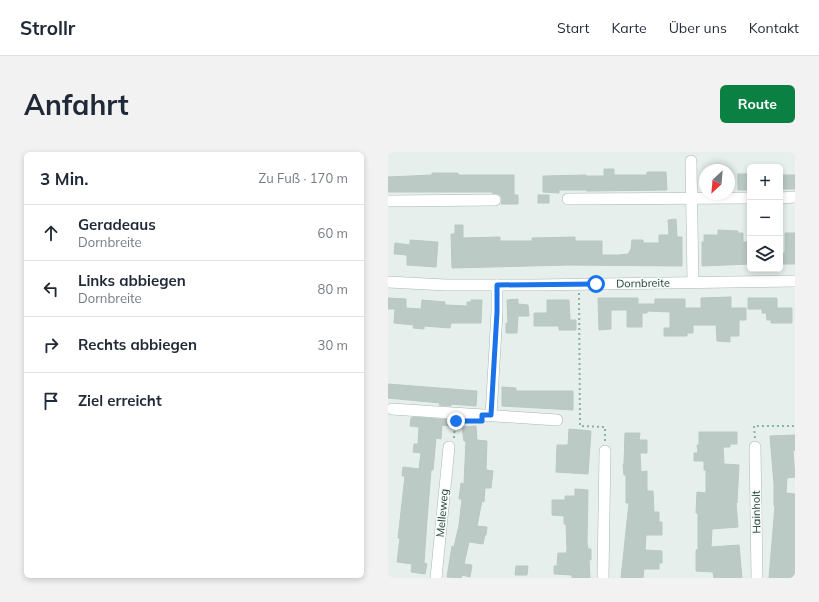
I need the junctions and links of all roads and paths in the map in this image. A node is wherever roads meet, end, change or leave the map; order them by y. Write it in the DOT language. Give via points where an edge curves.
graph roads {
  1 [pos="691,161"];
  2 [pos="691,198"];
  3 [pos="747,198"];
  4 [pos="783,198"];
  5 [pos="795,198"];
  6 [pos="568,199"];
  7 [pos="495,200"];
  8 [pos="388,201"];
  9 [pos="795,281"];
  10 [pos="388,282"];
  11 [pos="693,282"];
  12 [pos="497,285"];
  13 [pos="579,285"];
  14 [pos="392,409"];
  15 [pos="491,415"];
  16 [pos="557,420"];
  17 [pos="456,421"];
  18 [pos="795,426"];
  19 [pos="449,447"];
  20 [pos="755,447"];
  21 [pos="605,451"];
  22 [pos="436,578"];
  23 [pos="603,578"];
  24 [pos="757,578"];
  1 -- 2 [label="street"];
  2 -- 3 [label="street"];
  2 -- 6 [label="street"];
  2 -- 11 [label="street"];
  4 -- 5 [label="street"];
  7 -- 8 [label="street"];
  9 -- 11 [label="street, Dornbreite"];
  10 -- 12 [label="street, Dornbreite"];
  11 -- 13 [label="street, Dornbreite"];
  12 -- 13 [label="street, Dornbreite"];
  12 -- 15 [label="street"];
  13 -- 21 [label="path" via="580,426 605,428"];
  14 -- 15 [label="street"];
  15 -- 16 [label="street"];
  17 -- 19 [label="path" via="454,443"];
  18 -- 20 [label="path" via="754,426"];
  19 -- 22 [label="street, Melleweg"];
  20 -- 24 [label="street, Hainholt"];
  21 -- 23 [label="street"];
}
